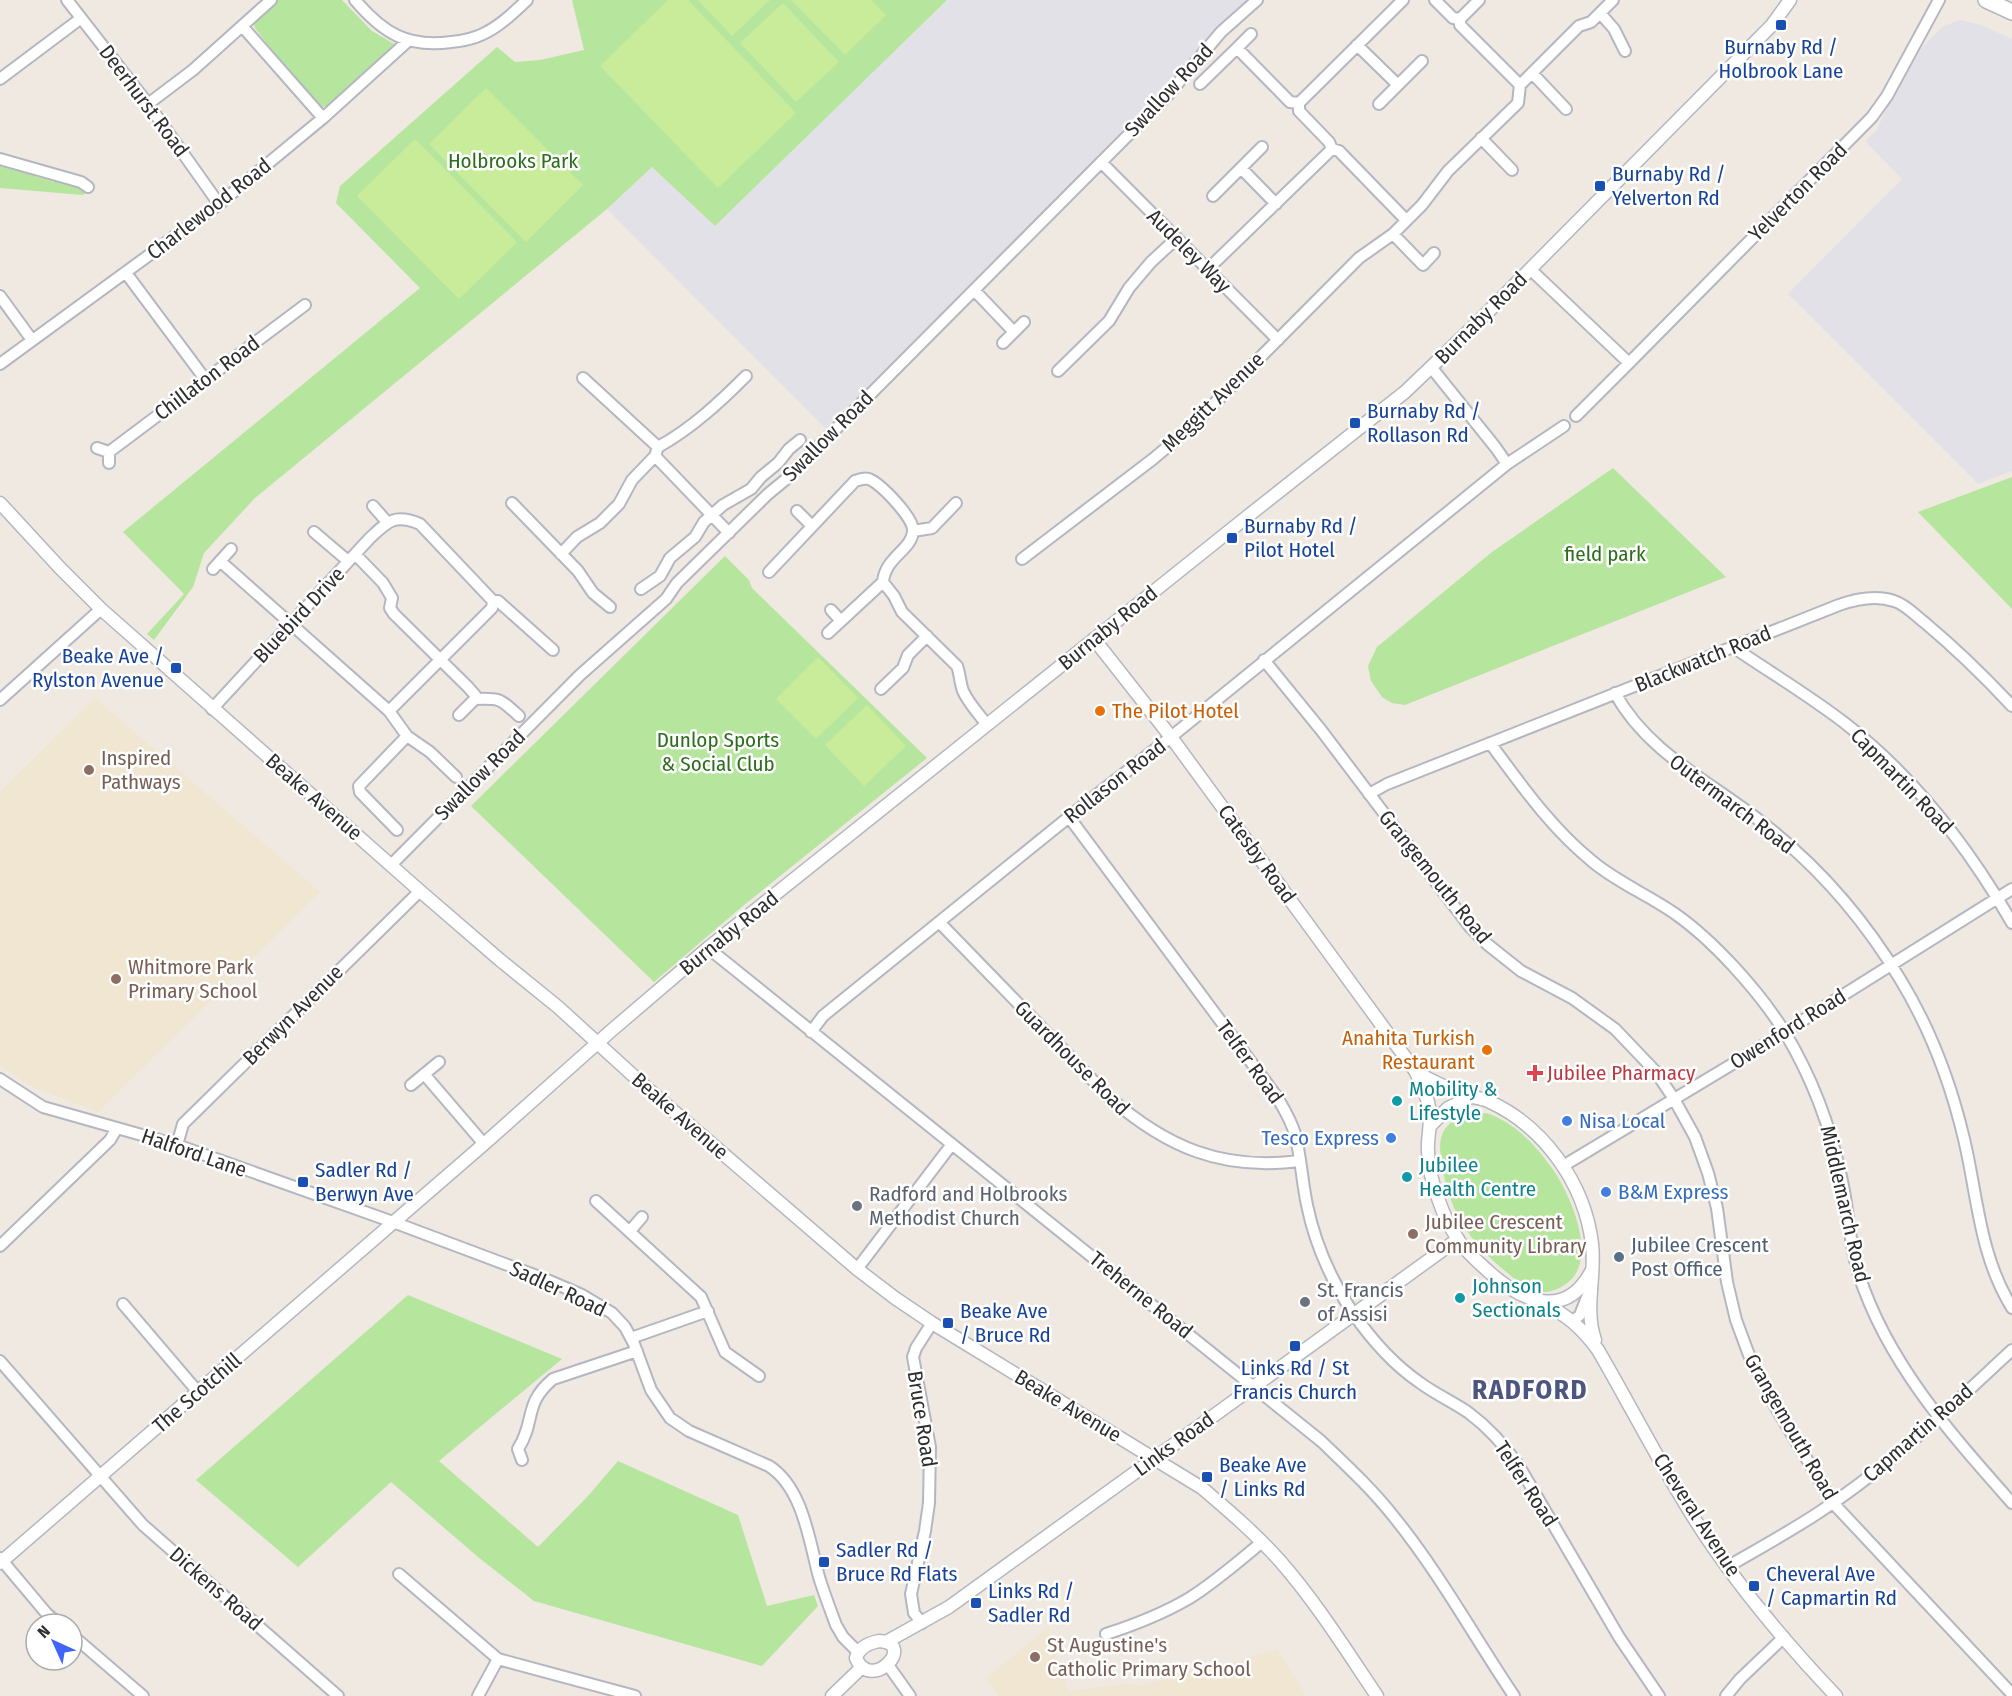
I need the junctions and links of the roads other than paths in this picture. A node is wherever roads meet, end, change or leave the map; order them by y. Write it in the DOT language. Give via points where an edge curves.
graph roads {
  1 [pos="67,0"];
  2 [pos="271,0"];
  3 [pos="355,0"];
  4 [pos="526,0"];
  5 [pos="1257,0"];
  6 [pos="1403,0"];
  7 [pos="1435,0"];
  8 [pos="1479,0"];
  9 [pos="1613,0"];
  10 [pos="1790,0"];
  11 [pos="1939,0"];
  12 [pos="1986,0"];
  13 [pos="2012,12"];
  14 [pos="1600,14"];
  15 [pos="80,19"];
  16 [pos="1460,19"];
  17 [pos="242,26"];
  18 [pos="1251,34"];
  19 [pos="408,41"];
  20 [pos="1357,45"];
  21 [pos="1237,48"];
  22 [pos="1625,51"];
  23 [pos="1422,61"];
  24 [pos="1532,74"];
  25 [pos="0,79"];
  26 [pos="1200,84"];
  27 [pos="1398,85"];
  28 [pos="1520,85"];
  29 [pos="1299,103"];
  30 [pos="148,104"];
  31 [pos="1379,104"];
  32 [pos="1566,109"];
  33 [pos="323,118"];
  34 [pos="1481,138"];
  35 [pos="1262,147"];
  36 [pos="1332,149"];
  37 [pos="0,159"];
  38 [pos="1101,162"];
  39 [pos="1241,168"];
  40 [pos="1512,170"];
  41 [pos="88,188"];
  42 [pos="1213,196"];
  43 [pos="219,204"];
  44 [pos="1276,204"];
  45 [pos="1406,220"];
  46 [pos="1393,234"];
  47 [pos="1177,238"];
  48 [pos="1434,253"];
  49 [pos="1208,269"];
  50 [pos="1530,269"];
  51 [pos="126,273"];
  52 [pos="974,290"];
  53 [pos="0,296"];
  54 [pos="305,305"];
  55 [pos="1024,322"];
  56 [pos="1014,332"];
  57 [pos="32,340"];
  58 [pos="1278,340"];
  59 [pos="1003,343"];
  60 [pos="1629,363"];
  61 [pos="0,364"];
  62 [pos="1431,368"];
  63 [pos="1058,371"];
  64 [pos="746,376"];
  65 [pos="583,378"];
  66 [pos="205,379"];
  67 [pos="1576,416"];
  68 [pos="1564,426"];
  69 [pos="800,440"];
  70 [pos="97,448"];
  71 [pos="656,451"];
  72 [pos="109,452"];
  73 [pos="109,463"];
  74 [pos="1507,464"];
  75 [pos="512,502"];
  76 [pos="0,503"];
  77 [pos="957,503"];
  78 [pos="373,506"];
  79 [pos="797,511"];
  80 [pos="712,515"];
  81 [pos="387,522"];
  82 [pos="812,526"];
  83 [pos="314,531"];
  84 [pos="913,531"];
  85 [pos="729,533"];
  86 [pos="231,549"];
  87 [pos="561,554"];
  88 [pos="352,558"];
  89 [pos="1022,559"];
  90 [pos="769,572"];
  91 [pos="883,582"];
  92 [pos="641,589"];
  93 [pos="493,601"];
  94 [pos="610,607"];
  95 [pos="101,609"];
  96 [pos="831,610"];
  97 [pos="841,621"];
  98 [pos="290,623"];
  99 [pos="828,633"];
  100 [pos="927,636"];
  101 [pos="1094,639"];
  102 [pos="1733,647"];
  103 [pos="553,650"];
  104 [pos="441,660"];
  105 [pos="1264,660"];
  106 [pos="881,689"];
  107 [pos="1615,693"];
  108 [pos="1,697"];
  109 [pos="475,699"];
  110 [pos="2012,706"];
  111 [pos="212,709"];
  112 [pos="389,711"];
  113 [pos="459,715"];
  114 [pos="519,716"];
  115 [pos="987,725"];
  116 [pos="407,736"];
  117 [pos="1171,737"];
  118 [pos="1490,743"];
  119 [pos="456,777"];
  120 [pos="1369,794"];
  121 [pos="1069,817"];
  122 [pos="397,830"];
  123 [pos="392,864"];
  124 [pos="2012,889"];
  125 [pos="420,891"];
  126 [pos="1998,898"];
  127 [pos="939,922"];
  128 [pos="2012,923"];
  129 [pos="708,948"];
  130 [pos="1890,964"];
  131 [pos="1784,1031"];
  132 [pos="812,1032"];
  133 [pos="597,1042"];
  134 [pos="439,1062"];
  135 [pos="1416,1072"];
  136 [pos="424,1074"];
  137 [pos="0,1079"];
  138 [pos="411,1085"];
  139 [pos="1471,1097"];
  140 [pos="1674,1099"];
  141 [pos="1430,1126"];
  142 [pos="117,1128"];
  143 [pos="484,1144"];
  144 [pos="952,1144"];
  145 [pos="177,1145"];
  146 [pos="1299,1161"];
  147 [pos="1563,1166"];
  148 [pos="596,1201"];
  149 [pos="642,1217"];
  150 [pos="393,1222"];
  151 [pos="630,1231"];
  152 [pos="1458,1239"];
  153 [pos="0,1246"];
  154 [pos="856,1269"];
  155 [pos="1592,1270"];
  156 [pos="1590,1289"];
  157 [pos="1535,1300"];
  158 [pos="123,1304"];
  159 [pos="2012,1308"];
  160 [pos="708,1311"];
  161 [pos="1354,1314"];
  162 [pos="1573,1321"];
  163 [pos="932,1323"];
  164 [pos="631,1338"];
  165 [pos="1598,1350"];
  166 [pos="2012,1350"];
  167 [pos="636,1351"];
  168 [pos="0,1361"];
  169 [pos="759,1376"];
  170 [pos="1254,1386"];
  171 [pos="198,1392"];
  172 [pos="1938,1418"];
  173 [pos="517,1454"];
  174 [pos="1154,1459"];
  175 [pos="100,1477"];
  176 [pos="1833,1503"];
  177 [pos="2012,1503"];
  178 [pos="1262,1542"];
  179 [pos="1,1561"];
  180 [pos="1727,1567"];
  181 [pos="399,1574"];
  182 [pos="45,1612"];
  183 [pos="922,1623"];
  184 [pos="1106,1634"];
  185 [pos="1784,1637"];
  186 [pos="886,1642"];
  187 [pos="84,1645"];
  188 [pos="858,1652"];
  189 [pos="498,1659"];
  190 [pos="888,1665"];
  191 [pos="862,1667"];
  192 [pos="2012,1694"];
  193 [pos="143,1696"];
  194 [pos="338,1696"];
  195 [pos="478,1696"];
  196 [pos="635,1696"];
  197 [pos="832,1696"];
  198 [pos="910,1696"];
  199 [pos="1377,1696"];
  200 [pos="1514,1696"];
  201 [pos="1659,1696"];
  202 [pos="1726,1696"];
  203 [pos="1836,1696"];
  1 -- 15 [label="street, Deerhurst Road"];
  2 -- 17 [label="street"];
  3 -- 19 [label="street" via="384,28"];
  4 -- 19 [label="street" via="507,19 482,34 433,45"];
  5 -- 38 [label="street, Swallow Road"];
  6 -- 20 [label="street"];
  7 -- 16 [label="street" via="1453,18"];
  8 -- 16 [label="street"];
  9 -- 14 [label="street"];
  10 -- 50 [label="street, Burnaby Road" via="1772,26"];
  11 -- 60 [label="street, Yelverton Road" via="1881,106"];
  12 -- 13 [label="main road"];
  14 -- 22 [label="street" via="1614,29"];
  14 -- 24 [label="street" via="1579,26"];
  15 -- 25 [label="street"];
  15 -- 30 [label="street, Deerhurst Road"];
  16 -- 28 [label="street" via="1460,25"];
  17 -- 30 [label="street"];
  17 -- 33 [label="street"];
  18 -- 21 [label="street"];
  19 -- 33 [label="street, Charlewood Road"];
  20 -- 27 [label="street"];
  20 -- 29 [label="street"];
  21 -- 26 [label="street"];
  21 -- 29 [label="street" via="1290,102"];
  23 -- 27 [label="street"];
  24 -- 28 [label="street"];
  24 -- 32 [label="street"];
  27 -- 31 [label="street"];
  28 -- 34 [label="street, Meggitt Avenue" via="1518,103"];
  29 -- 36 [label="street" via="1299,111"];
  30 -- 43 [label="street, Deerhurst Road"];
  33 -- 43 [label="street, Charlewood Road"];
  34 -- 40 [label="street"];
  34 -- 45 [label="street, Meggitt Avenue"];
  35 -- 39 [label="street"];
  36 -- 44 [label="street"];
  36 -- 45 [label="street" via="1339,151"];
  37 -- 41 [label="street" via="81,182"];
  38 -- 47 [label="street, Audeley Way"];
  38 -- 52 [label="street, Swallow Road"];
  39 -- 42 [label="street"];
  39 -- 44 [label="street"];
  43 -- 51 [label="street, Charlewood Road"];
  44 -- 49 [label="street"];
  45 -- 46 [label="street, Meggitt Avenue"];
  46 -- 48 [label="street" via="1423,265"];
  46 -- 58 [label="street, Meggitt Avenue" via="1359,258"];
  47 -- 49 [label="street, Audeley Way"];
  47 -- 63 [label="street" via="1129,288 1109,321"];
  49 -- 58 [label="street, Audeley Way"];
  50 -- 60 [label="street"];
  50 -- 62 [label="street, Burnaby Road"];
  51 -- 57 [label="street, Charlewood Road"];
  51 -- 66 [label="street"];
  52 -- 56 [label="street"];
  52 -- 85 [label="street, Swallow Road"];
  53 -- 57 [label="street"];
  54 -- 66 [label="street, Chillaton Road"];
  55 -- 56 [label="street"];
  56 -- 59 [label="street"];
  57 -- 61 [label="street, Charlewood Road"];
  58 -- 89 [label="street, Meggitt Avenue" via="1191,427"];
  60 -- 67 [label="street, Yelverton Road"];
  62 -- 74 [label="street"];
  62 -- 101 [label="street, Burnaby Road"];
  64 -- 71 [label="street" via="719,403"];
  65 -- 71 [label="street"];
  66 -- 72 [label="street, Chillaton Road"];
  68 -- 74 [label="street, Rollason Road"];
  69 -- 80 [label="street" via="751,489"];
  70 -- 72 [label="street"];
  71 -- 80 [label="street"];
  71 -- 87 [label="street" via="619,504"];
  72 -- 73 [label="street"];
  74 -- 105 [label="street, Rollason Road"];
  75 -- 87 [label="street"];
  76 -- 95 [label="street, Beake Avenue"];
  77 -- 84 [label="street" via="932,528"];
  78 -- 81 [label="street"];
  79 -- 82 [label="street"];
  80 -- 85 [label="street"];
  80 -- 92 [label="street" via="695,537 674,554 660,576"];
  81 -- 88 [label="street, Bluebird Drive"];
  81 -- 93 [label="street" via="405,519 420,524"];
  82 -- 84 [label="street" via="855,481 866,478 877,483 911,520"];
  82 -- 90 [label="street"];
  83 -- 88 [label="street"];
  84 -- 91 [label="street" via="910,541 889,563"];
  85 -- 123 [label="street, Swallow Road" via="677,583 666,599 580,675"];
  86 -- 98 [label="street" via="217,565"];
  87 -- 94 [label="street"];
  88 -- 98 [label="street, Bluebird Drive"];
  88 -- 104 [label="street" via="383,583 392,598 390,608 394,614"];
  91 -- 97 [label="street"];
  91 -- 100 [label="street" via="902,612"];
  93 -- 103 [label="street" via="498,601"];
  93 -- 104 [label="street" via="492,608"];
  95 -- 108 [label="street"];
  95 -- 111 [label="street, Beake Avenue"];
  96 -- 97 [label="street"];
  97 -- 99 [label="street"];
  98 -- 111 [label="street, Bluebird Drive"];
  98 -- 112 [label="street"];
  100 -- 106 [label="street"];
  100 -- 115 [label="street" via="957,666 962,688"];
  101 -- 115 [label="street, Burnaby Road"];
  101 -- 117 [label="street, Catesby Road"];
  102 -- 107 [label="street, Blackwatch Road"];
  102 -- 110 [label="street, Blackwatch Road" via="1848,602 1868,598 1894,601 1938,634"];
  102 -- 126 [label="street, Capmartin Road" via="1810,697 1879,752 1949,828"];
  104 -- 109 [label="street"];
  104 -- 112 [label="street"];
  105 -- 117 [label="street, Rollason Road"];
  105 -- 120 [label="street, Grangemouth Road"];
  107 -- 118 [label="street, Blackwatch Road"];
  107 -- 130 [label="street, Outermarch Road" via="1629,717 1658,747 1761,822 1802,858 1851,910"];
  109 -- 113 [label="street"];
  109 -- 114 [label="street" via="501,700"];
  111 -- 123 [label="street, Beake Avenue"];
  112 -- 116 [label="street"];
  115 -- 129 [label="street, Burnaby Road"];
  116 -- 119 [label="street"];
  116 -- 122 [label="street" via="359,786 360,792"];
  117 -- 121 [label="street, Rollason Road"];
  117 -- 135 [label="street, Catesby Road"];
  118 -- 120 [label="street, Blackwatch Road"];
  118 -- 131 [label="street, Middlemarch Road" via="1550,822 1596,864 1687,922 1749,985"];
  120 -- 140 [label="street, Grangemouth Road" via="1486,944 1521,971 1572,998 1615,1029 1642,1055"];
  121 -- 127 [label="street, Rollason Road"];
  121 -- 146 [label="street, Telfer Road" via="1276,1097 1295,1132"];
  123 -- 125 [label="street, Beake Avenue"];
  124 -- 126 [label="street, Owenford Road"];
  125 -- 133 [label="street, Beake Avenue"];
  125 -- 145 [label="street, Berwyn Avenue" via="183,1124"];
  126 -- 128 [label="street, Capmartin Road"];
  126 -- 130 [label="street, Owenford Road"];
  127 -- 132 [label="street, Rollason Road" via="823,1016"];
  127 -- 146 [label="street, Guardhouse Road" via="1130,1116 1202,1155 1276,1164"];
  129 -- 132 [label="street, Treherne Road"];
  129 -- 133 [label="street, Burnaby Road"];
  130 -- 131 [label="street, Owenford Road"];
  130 -- 159 [label="street, Outermarch Road" via="1912,1001 1946,1078 1964,1139 1981,1233"];
  131 -- 140 [label="street, Owenford Road"];
  131 -- 172 [label="street, Middlemarch Road" via="1823,1111 1843,1183 1857,1266 1870,1304 1884,1335"];
  132 -- 144 [label="street, Treherne Road"];
  133 -- 143 [label="street, Burnaby Road"];
  133 -- 154 [label="street, Beake Avenue"];
  134 -- 136 [label="street"];
  135 -- 139 [label="street, Catesby Road"];
  135 -- 141 [label="street, Catesby Road" via="1428,1103"];
  136 -- 138 [label="street"];
  136 -- 143 [label="street"];
  137 -- 142 [label="street, Halford Lane" via="43,1107"];
  139 -- 141 [label="street" via="1448,1108"];
  139 -- 147 [label="street" via="1505,1110 1531,1129"];
  140 -- 147 [label="street, Owenford Road"];
  140 -- 176 [label="street, Grangemouth Road" via="1695,1137 1708,1173 1727,1282 1749,1355"];
  141 -- 152 [label="street" via="1430,1167 1439,1201"];
  142 -- 145 [label="street, Halford Lane"];
  142 -- 153 [label="street" via="110,1140"];
  143 -- 150 [label="street, Burnaby Road"];
  144 -- 154 [label="street"];
  144 -- 170 [label="street, Treherne Road"];
  145 -- 150 [label="street, Halford Lane"];
  146 -- 161 [label="street, Telfer Road" via="1315,1236 1333,1280"];
  147 -- 155 [label="street" via="1590,1231"];
  148 -- 151 [label="street"];
  149 -- 151 [label="street"];
  150 -- 164 [label="street, Sadler Road" via="582,1295 612,1313"];
  150 -- 171 [label="street, The Scotchill"];
  151 -- 160 [label="street" via="701,1297"];
  152 -- 157 [label="street" via="1499,1281"];
  152 -- 161 [label="street, Links Road"];
  154 -- 163 [label="street, Beake Avenue"];
  155 -- 156 [label="street, Cheveral Avenue"];
  155 -- 157 [label="street" via="1574,1295 1557,1301"];
  156 -- 162 [label="street" via="1586,1304"];
  156 -- 165 [label="street, Cheveral Avenue" via="1591,1329"];
  157 -- 162 [label="street, Cheveral Avenue"];
  158 -- 171 [label="street"];
  160 -- 164 [label="street"];
  160 -- 169 [label="street" via="725,1352"];
  161 -- 170 [label="street, Links Road"];
  161 -- 201 [label="street, Telfer Road" via="1404,1371 1469,1413 1508,1450 1619,1637"];
  162 -- 165 [label="street, Cheveral Avenue"];
  163 -- 174 [label="street, Beake Avenue"];
  163 -- 183 [label="street, Bruce Road" via="913,1357 930,1447 929,1503 911,1594 914,1613"];
  164 -- 167 [label="street, Sadler Road"];
  165 -- 180 [label="street, Cheveral Avenue" via="1684,1503"];
  166 -- 172 [label="street, Capmartin Road"];
  167 -- 173 [label="street" via="553,1380 544,1387 531,1406"];
  167 -- 188 [label="street, Sadler Road" via="651,1390 670,1418 689,1431 762,1462 788,1484 799,1507 836,1625"];
  168 -- 175 [label="street, Dickens Road"];
  170 -- 174 [label="street, Links Road"];
  170 -- 200 [label="street, Treherne Road" via="1321,1441 1395,1518"];
  171 -- 175 [label="street, The Scotchill"];
  172 -- 176 [label="street, Capmartin Road"];
  172 -- 177 [label="street, Middlemarch Road"];
  174 -- 178 [label="street, Beake Avenue" via="1202,1488"];
  174 -- 183 [label="street, Links Road"];
  175 -- 179 [label="street, The Scotchill"];
  175 -- 194 [label="street, Dickens Road" via="143,1525"];
  176 -- 180 [label="street, Capmartin Road"];
  176 -- 192 [label="street, Grangemouth Road"];
  178 -- 184 [label="street" via="1188,1599"];
  178 -- 199 [label="street, Beake Avenue" via="1316,1607"];
  179 -- 182 [label="street"];
  180 -- 185 [label="street, Cheveral Avenue"];
  181 -- 189 [label="street"];
  183 -- 186 [label="street, Links Road"];
  185 -- 202 [label="street"];
  185 -- 203 [label="street, Cheveral Avenue"];
  186 -- 188 [label="street" via="873,1642"];
  186 -- 190 [label="street" via="894,1652"];
  187 -- 193 [label="street"];
  188 -- 191 [label="street" via="856,1658"];
  189 -- 195 [label="street"];
  189 -- 196 [label="street"];
  190 -- 191 [label="street" via="875,1670"];
  190 -- 198 [label="street"];
  191 -- 197 [label="street"];
}
